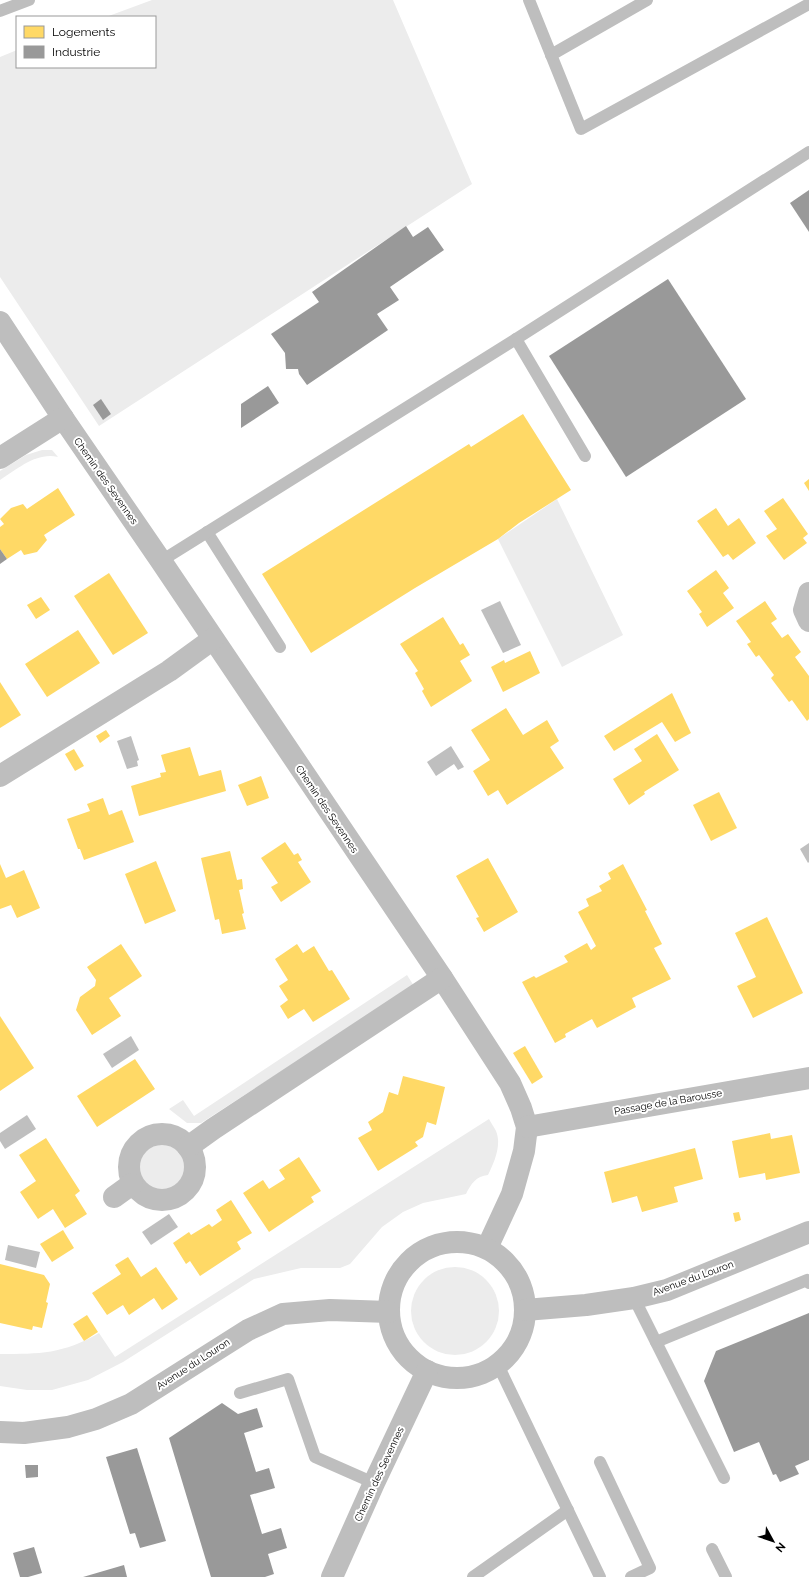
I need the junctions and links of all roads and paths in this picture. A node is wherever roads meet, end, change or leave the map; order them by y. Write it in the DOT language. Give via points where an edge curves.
graph roads {
  1 [pos="28,0"];
  2 [pos="529,0"];
  3 [pos="647,0"];
  4 [pos="809,4"];
  5 [pos="0,11"];
  6 [pos="551,55"];
  7 [pos="809,152"];
  8 [pos="0,322"];
  9 [pos="516,339"];
  10 [pos="63,418"];
  11 [pos="585,456"];
  12 [pos="0,458"];
  13 [pos="207,532"];
  14 [pos="161,561"];
  15 [pos="809,593"];
  16 [pos="809,621"];
  17 [pos="213,639"];
  18 [pos="280,646"];
  19 [pos="0,776"];
  20 [pos="442,978"];
  21 [pos="809,1078"];
  22 [pos="527,1127"];
  23 [pos="188,1147"];
  24 [pos="132,1184"];
  25 [pos="114,1197"];
  26 [pos="808,1236"];
  27 [pos="487,1248"];
  28 [pos="808,1279"];
  29 [pos="634,1298"];
  30 [pos="525,1310"];
  31 [pos="389,1312"];
  32 [pos="656,1342"];
  33 [pos="498,1365"];
  34 [pos="427,1371"];
  35 [pos="240,1393"];
  36 [pos="0,1432"];
  37 [pos="600,1462"];
  38 [pos="724,1478"];
  39 [pos="374,1483"];
  40 [pos="568,1510"];
  41 [pos="712,1549"];
  42 [pos="652,1572"];
  43 [pos="332,1577"];
  44 [pos="472,1577"];
  45 [pos="600,1577"];
  46 [pos="632,1577"];
  47 [pos="726,1577"];
  1 -- 5 [label="lane"];
  2 -- 6 [label="lane"];
  3 -- 6 [label="lane"];
  4 -- 6 [label="lane" via="581,129"];
  7 -- 9 [label="lane"];
  8 -- 10 [label="street, Chemin des Sevennes"];
  9 -- 11 [label="lane"];
  9 -- 13 [label="lane"];
  10 -- 12 [label="street"];
  10 -- 14 [label="street, Chemin des Sevennes"];
  13 -- 14 [label="lane"];
  13 -- 18 [label="lane"];
  14 -- 17 [label="street, Chemin des Sevennes"];
  15 -- 16 [label="street" via="804,610"];
  17 -- 19 [label="street" via="169,671"];
  17 -- 20 [label="street, Chemin des Sevennes"];
  20 -- 22 [label="street, Chemin des Sevennes" via="510,1083"];
  20 -- 23 [label="street"];
  21 -- 22 [label="street, Passage de la Barousse"];
  22 -- 27 [label="street, Chemin des Sevennes" via="524,1151 512,1194"];
  23 -- 24 [label="street" via="170,1135 149,1136 139,1142 130,1156 128,1172"];
  23 -- 24 [label="street" via="195,1168 193,1179 179,1196 158,1201 138,1192"];
  24 -- 25 [label="street"];
  26 -- 29 [label="street, Avenue du Louron" via="667,1290"];
  27 -- 30 [label="street" via="502,1259 515,1274 523,1291"];
  27 -- 31 [label="street" via="453,1242 420,1252 397,1278"];
  28 -- 32 [label="lane"];
  29 -- 30 [label="street, Avenue du Louron"];
  29 -- 32 [label="lane"];
  30 -- 33 [label="street" via="517,1342"];
  31 -- 34 [label="street" via="390,1324 399,1347 407,1357"];
  31 -- 36 [label="street, Avenue du Louron" via="330,1310 283,1314 248,1330 131,1404 96,1419 68,1427 24,1433"];
  32 -- 38 [label="lane"];
  33 -- 34 [label="street" via="485,1372 460,1378"];
  33 -- 40 [label="lane"];
  34 -- 39 [label="street, Chemin des Sevennes"];
  35 -- 39 [label="lane" via="288,1379 315,1457"];
  37 -- 42 [label="lane"];
  39 -- 43 [label="street, Chemin des Sevennes"];
  40 -- 44 [label="lane"];
  40 -- 45 [label="lane"];
  41 -- 47 [label="lane"];
  42 -- 46 [label="lane"];
}
